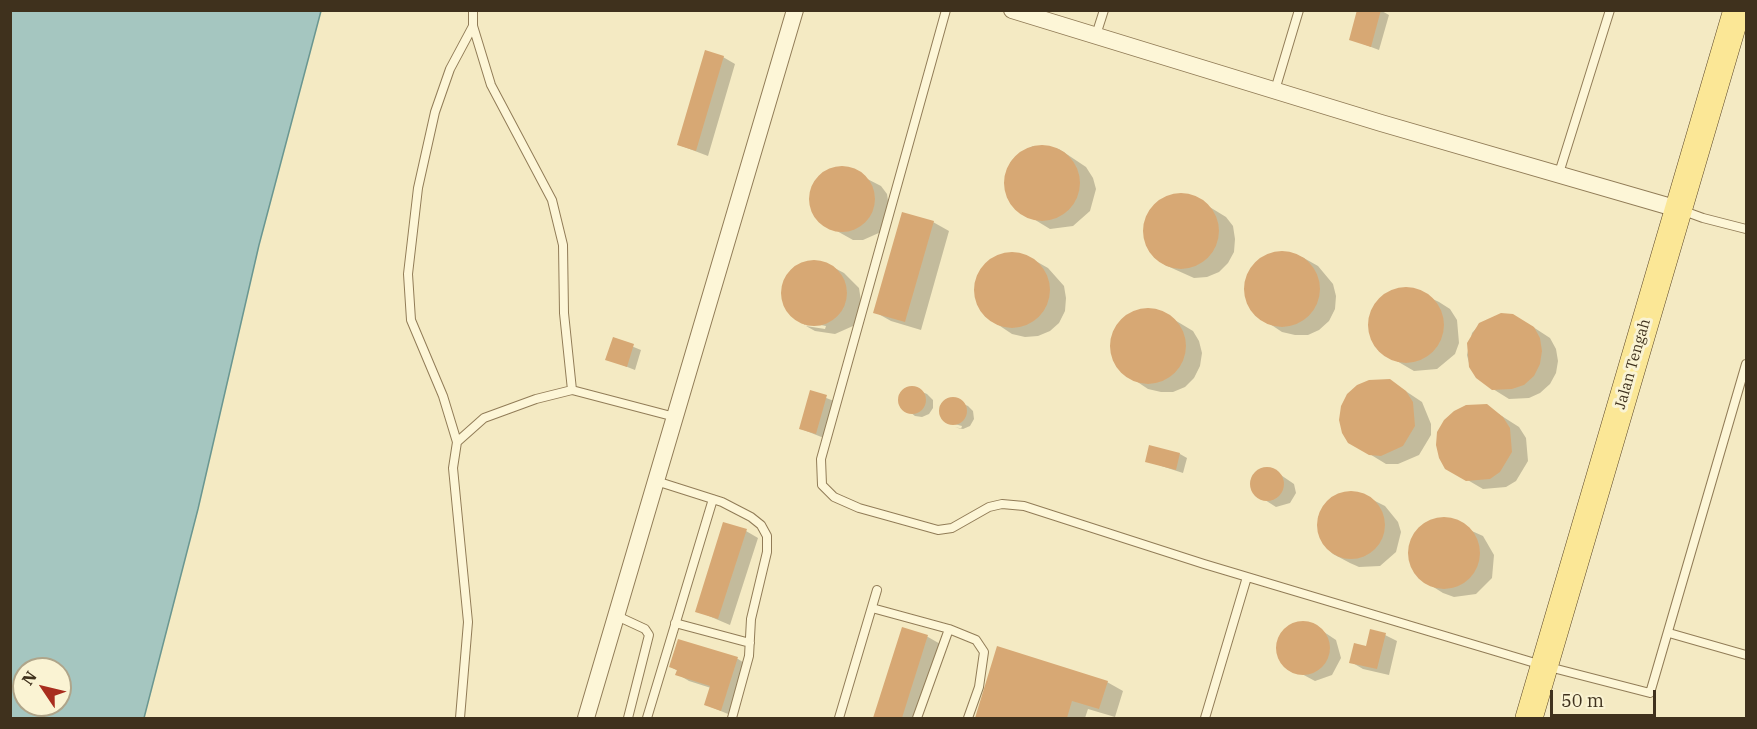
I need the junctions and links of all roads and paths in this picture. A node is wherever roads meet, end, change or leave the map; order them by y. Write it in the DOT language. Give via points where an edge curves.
graph roads {
  1 [pos="473,10"];
  2 [pos="795,10"];
  3 [pos="946,10"];
  4 [pos="1012,10"];
  5 [pos="1104,10"];
  6 [pos="1299,10"];
  7 [pos="1610,10"];
  8 [pos="1737,10"];
  9 [pos="473,26"];
  10 [pos="1096,35"];
  11 [pos="1275,90"];
  12 [pos="1559,173"];
  13 [pos="1678,209"];
  14 [pos="1746,229"];
  15 [pos="1746,364"];
  16 [pos="572,390"];
  17 [pos="675,417"];
  18 [pos="457,442"];
  19 [pos="656,481"];
  20 [pos="713,499"];
  21 [pos="1246,577"];
  22 [pos="877,590"];
  23 [pos="872,608"];
  24 [pos="616,616"];
  25 [pos="675,622"];
  26 [pos="949,629"];
  27 [pos="1669,633"];
  28 [pos="750,643"];
  29 [pos="1746,655"];
  30 [pos="1545,666"];
  31 [pos="460,718"];
  32 [pos="586,718"];
  33 [pos="628,718"];
  34 [pos="647,718"];
  35 [pos="732,718"];
  36 [pos="839,718"];
  37 [pos="917,718"];
  38 [pos="968,718"];
  39 [pos="1205,718"];
  40 [pos="1529,718"];
  1 -- 9 [label="lane"];
  2 -- 17 [label="street"];
  3 -- 21 [label="lane" via="821,459 822,485 834,497 859,508 938,530 952,528 989,507 1024,506"];
  4 -- 10 [label="street"];
  5 -- 10 [label="lane"];
  6 -- 11 [label="lane"];
  7 -- 12 [label="lane"];
  8 -- 13 [label="main road, Jalan Tengah"];
  9 -- 16 [label="lane" via="491,85 552,200 563,245 564,313"];
  9 -- 18 [label="lane" via="450,69 435,112 418,188 408,274 411,320 443,396"];
  10 -- 11 [label="street"];
  11 -- 12 [label="street"];
  12 -- 13 [label="street"];
  13 -- 14 [label="lane"];
  13 -- 30 [label="main road, Jalan Tengah"];
  15 -- 27 [label="lane"];
  16 -- 17 [label="lane"];
  16 -- 18 [label="lane" via="484,418"];
  17 -- 19 [label="street"];
  18 -- 31 [label="lane" via="453,468 468,622"];
  19 -- 20 [label="lane"];
  19 -- 24 [label="street"];
  20 -- 25 [label="lane"];
  20 -- 28 [label="lane" via="751,517 767,536"];
  21 -- 30 [label="lane"];
  21 -- 39 [label="lane"];
  22 -- 23 [label="lane"];
  23 -- 26 [label="lane"];
  23 -- 36 [label="lane"];
  24 -- 32 [label="street"];
  24 -- 33 [label="lane" via="645,629 649,635"];
  25 -- 28 [label="lane"];
  25 -- 34 [label="lane"];
  26 -- 37 [label="lane"];
  26 -- 38 [label="lane" via="976,640 984,652 979,687"];
  27 -- 29 [label="lane"];
  27 -- 30 [label="lane" via="1650,693"];
  28 -- 35 [label="lane"];
  30 -- 40 [label="main road, Jalan Tengah"];
}
